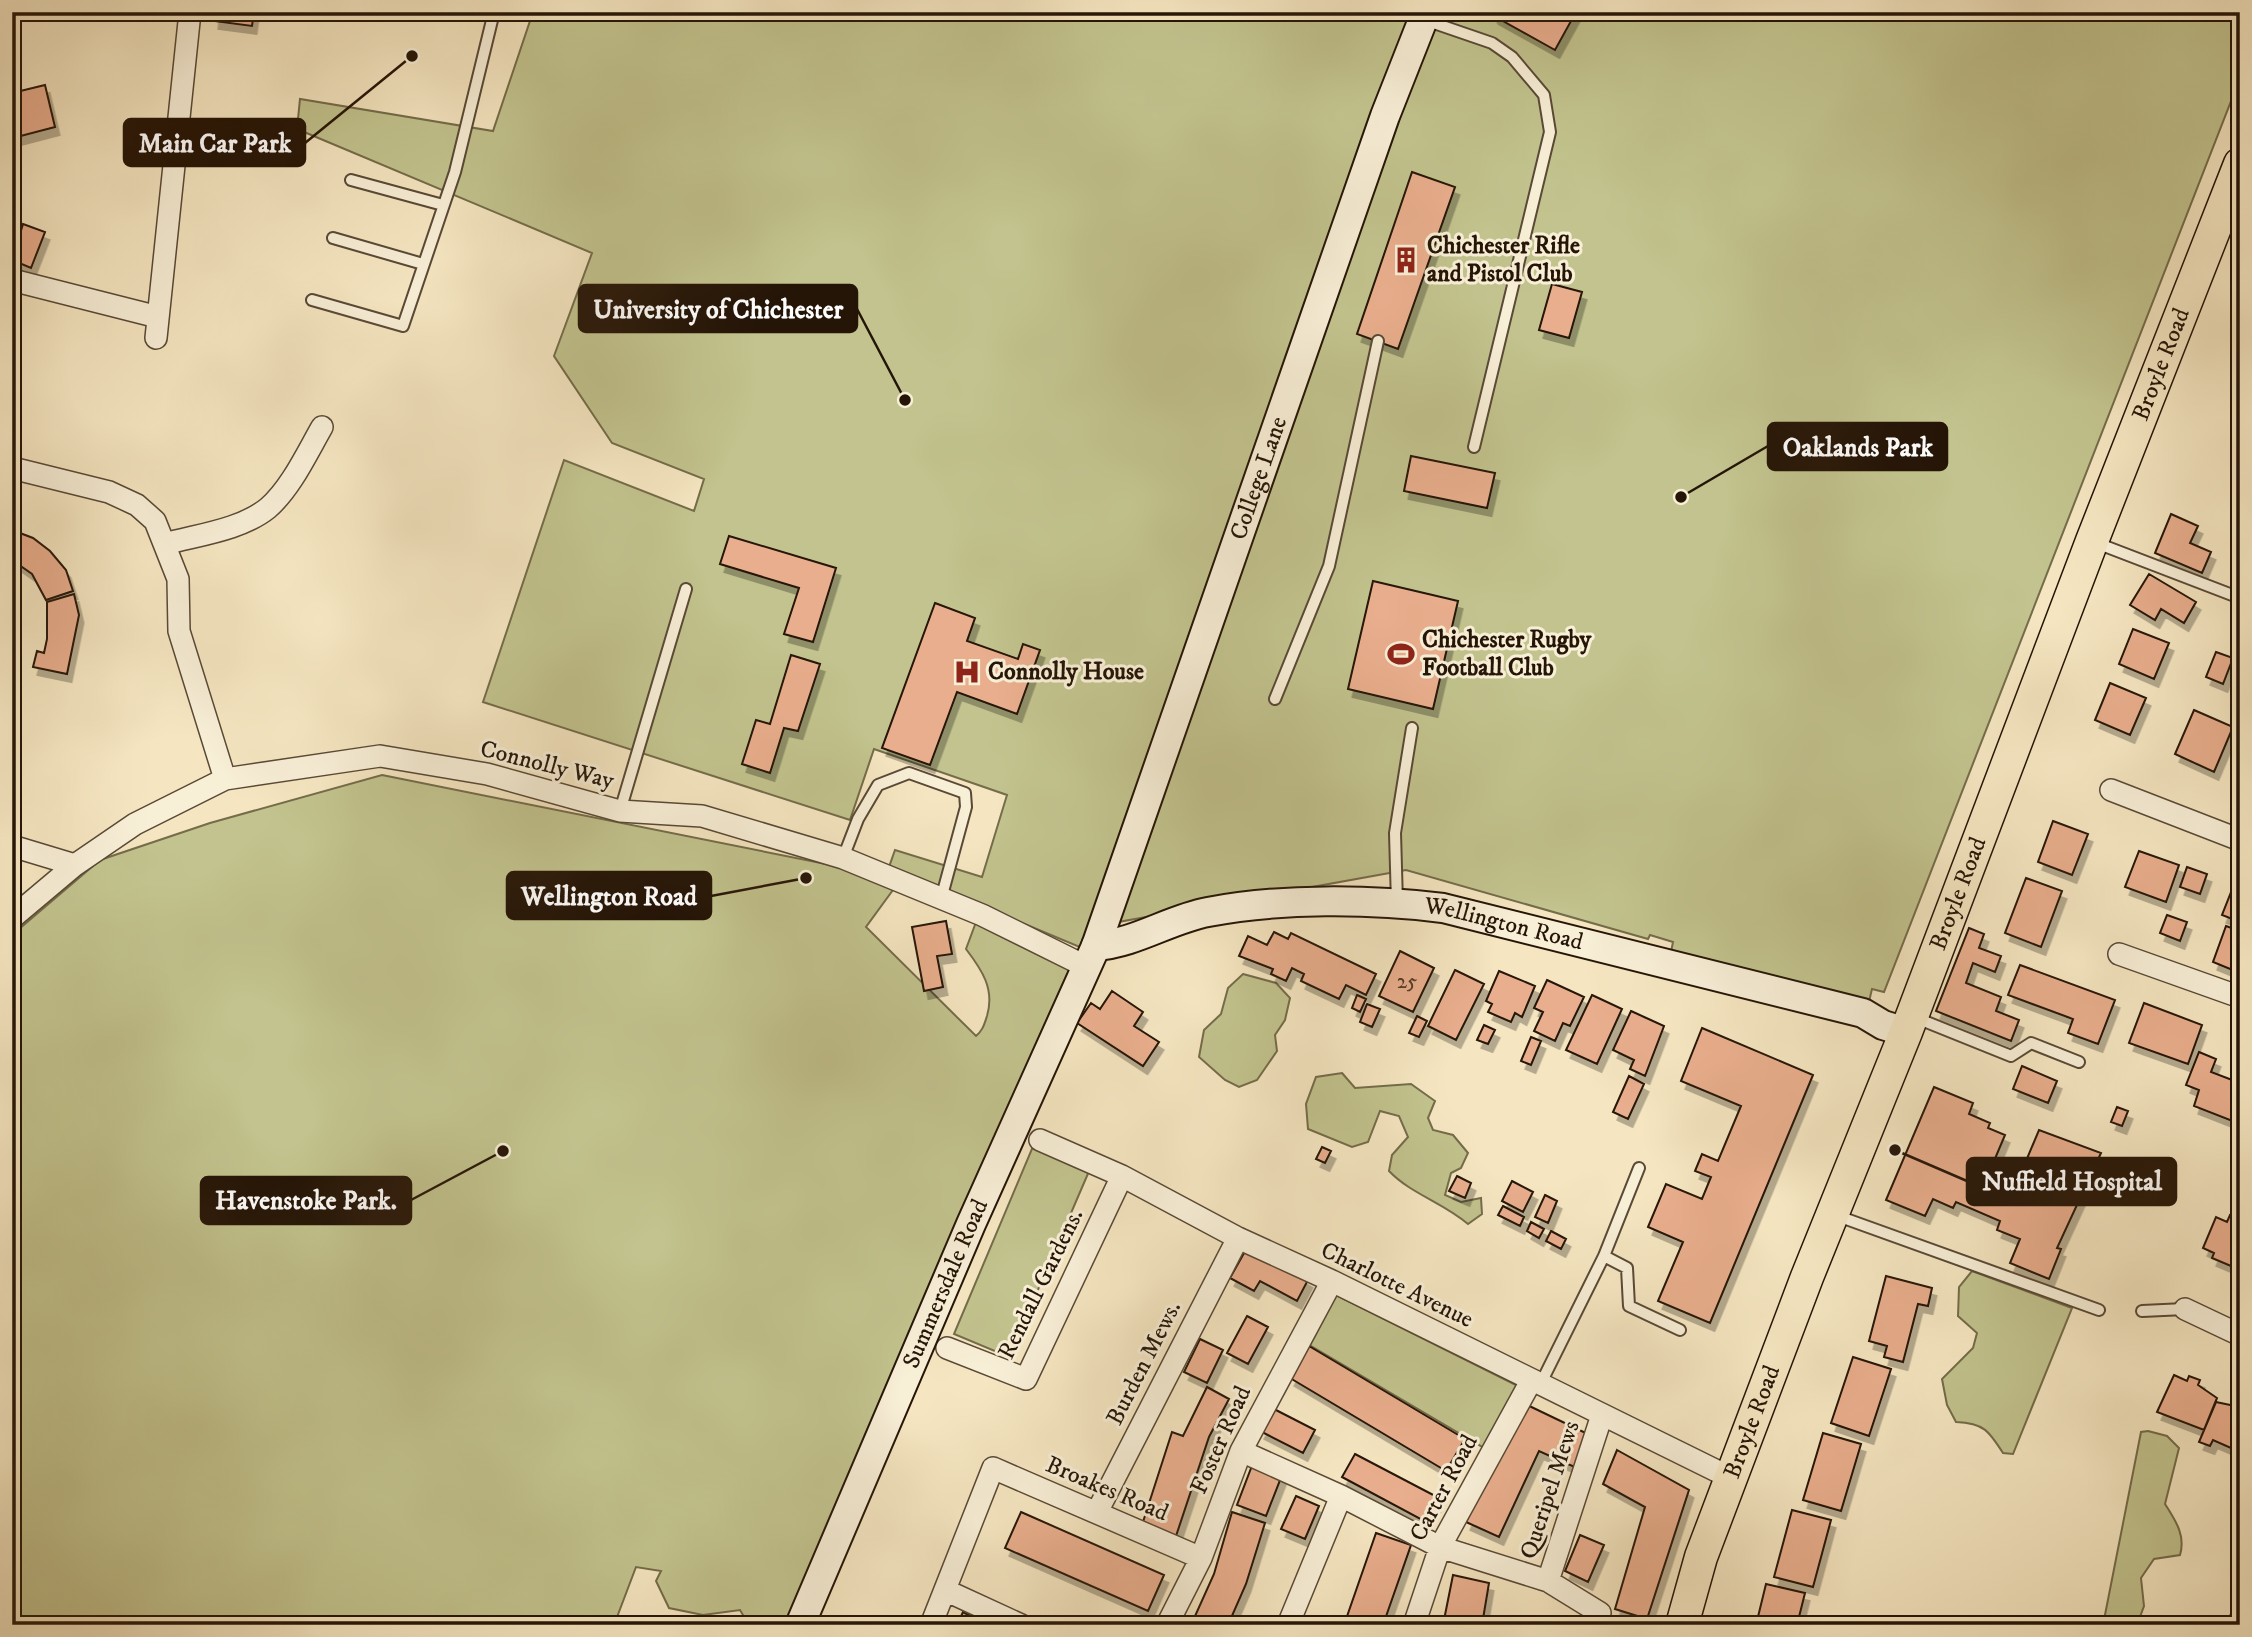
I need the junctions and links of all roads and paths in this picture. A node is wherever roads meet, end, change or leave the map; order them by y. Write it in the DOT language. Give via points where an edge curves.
graph roads {
  1 [pos="190,12"];
  2 [pos="494,12"];
  3 [pos="1425,16"];
  4 [pos="2240,164"];
  5 [pos="351,180"];
  6 [pos="443,205"];
  7 [pos="333,238"];
  8 [pos="423,264"];
  9 [pos="12,280"];
  10 [pos="312,300"];
  11 [pos="1378,341"];
  12 [pos="322,427"];
  13 [pos="1474,447"];
  14 [pos="12,468"];
  15 [pos="2092,541"];
  16 [pos="165,544"];
  17 [pos="686,589"];
  18 [pos="2240,598"];
  19 [pos="1275,699"];
  20 [pos="1412,728"];
  21 [pos="225,779"];
  22 [pos="2111,790"];
  23 [pos="620,811"];
  24 [pos="2240,840"];
  25 [pos="12,846"];
  26 [pos="843,858"];
  27 [pos="75,866"];
  28 [pos="941,900"];
  29 [pos="1397,903"];
  30 [pos="12,918"];
  31 [pos="2119,954"];
  32 [pos="1090,956"];
  33 [pos="2240,997"];
  34 [pos="1909,1024"];
  35 [pos="2079,1062"];
  36 [pos="1040,1140"];
  37 [pos="1639,1168"];
  38 [pos="1122,1177"];
  39 [pos="1832,1214"];
  40 [pos="1238,1238"];
  41 [pos="1604,1256"];
  42 [pos="1332,1281"];
  43 [pos="2185,1309"];
  44 [pos="2099,1310"];
  45 [pos="2142,1311"];
  46 [pos="1680,1330"];
  47 [pos="2240,1335"];
  48 [pos="947,1348"];
  49 [pos="1535,1383"];
  50 [pos="1602,1415"];
  51 [pos="1241,1451"];
  52 [pos="1731,1478"];
  53 [pos="1341,1496"];
  54 [pos="1097,1512"];
  55 [pos="1440,1547"];
  56 [pos="1201,1558"];
  57 [pos="1548,1581"];
  58 [pos="947,1591"];
  59 [pos="1600,1613"];
  60 [pos="800,1625"];
  61 [pos="931,1625"];
  62 [pos="1021,1625"];
  63 [pos="1167,1625"];
  64 [pos="1287,1625"];
  65 [pos="1414,1625"];
  66 [pos="1682,1625"];
  1 -- 9 [label="street" via="157,327"];
  2 -- 6 [label="lane"];
  3 -- 13 [label="lane" via="1492,43 1512,57 1544,95 1550,132"];
  3 -- 32 [label="street, College Lane" via="1385,117"];
  4 -- 15 [label="main road, Broyle Road"];
  5 -- 6 [label="lane"];
  6 -- 8 [label="lane"];
  7 -- 8 [label="lane"];
  8 -- 10 [label="lane" via="403,326"];
  11 -- 19 [label="lane" via="1329,566"];
  12 -- 16 [label="street" via="268,508 242,522"];
  14 -- 16 [label="street" via="110,492 137,505 155,520"];
  15 -- 18 [label="lane"];
  15 -- 34 [label="main road, Broyle Road"];
  16 -- 21 [label="street" via="178,579 179,631"];
  17 -- 23 [label="lane"];
  20 -- 29 [label="lane" via="1395,833"];
  21 -- 23 [label="street, Connolly Way" via="380,756 487,774"];
  21 -- 27 [label="street, Connolly Way" via="135,824"];
  22 -- 24 [label="street"];
  23 -- 26 [label="street, Connolly Way" via="702,816"];
  25 -- 27 [label="street"];
  26 -- 28 [label="street, Connolly Way"];
  26 -- 28 [label="lane" via="878,785 909,773 965,793 966,807"];
  27 -- 30 [label="street, Connolly Way"];
  28 -- 32 [label="street, Connolly Way"];
  29 -- 32 [label="street, Wellington Road" via="1286,904 1207,912"];
  29 -- 34 [label="street, Wellington Road" via="1443,908 1863,1013 1884,1025"];
  31 -- 33 [label="street"];
  32 -- 60 [label="street, Summersdale Road"];
  34 -- 35 [label="lane" via="2011,1056 2031,1043"];
  34 -- 39 [label="main road, Broyle Road"];
  36 -- 38 [label="street, Charlotte Avenue"];
  37 -- 41 [label="lane"];
  38 -- 40 [label="street, Charlotte Avenue"];
  38 -- 48 [label="street, Rendall Gardens." via="1026,1379"];
  39 -- 44 [label="lane"];
  39 -- 52 [label="main road, Broyle Road"];
  40 -- 42 [label="street, Charlotte Avenue"];
  40 -- 54 [label="street, Burden Mews."];
  41 -- 46 [label="lane" via="1628,1268 1629,1306"];
  41 -- 49 [label="lane"];
  42 -- 49 [label="street, Charlotte Avenue"];
  42 -- 51 [label="street, Foster Road"];
  43 -- 45 [label="lane"];
  43 -- 47 [label="street"];
  49 -- 50 [label="street, Charlotte Avenue"];
  49 -- 55 [label="street, Carter Road"];
  50 -- 52 [label="street, Charlotte Avenue"];
  50 -- 57 [label="street, Queripel Mews"];
  51 -- 53 [label="street, Queripel Mews"];
  51 -- 56 [label="street, Foster Road"];
  52 -- 66 [label="main road, Broyle Road"];
  53 -- 55 [label="street, Queripel Mews"];
  53 -- 64 [label="street"];
  54 -- 56 [label="street, Broakes Road"];
  54 -- 58 [label="street, Broakes Road" via="993,1468"];
  55 -- 57 [label="street, Queripel Mews"];
  55 -- 65 [label="street, Carter Road"];
  56 -- 63 [label="street, Foster Road"];
  57 -- 59 [label="street, Queripel Mews"];
  58 -- 61 [label="street"];
  58 -- 62 [label="street"];
}
